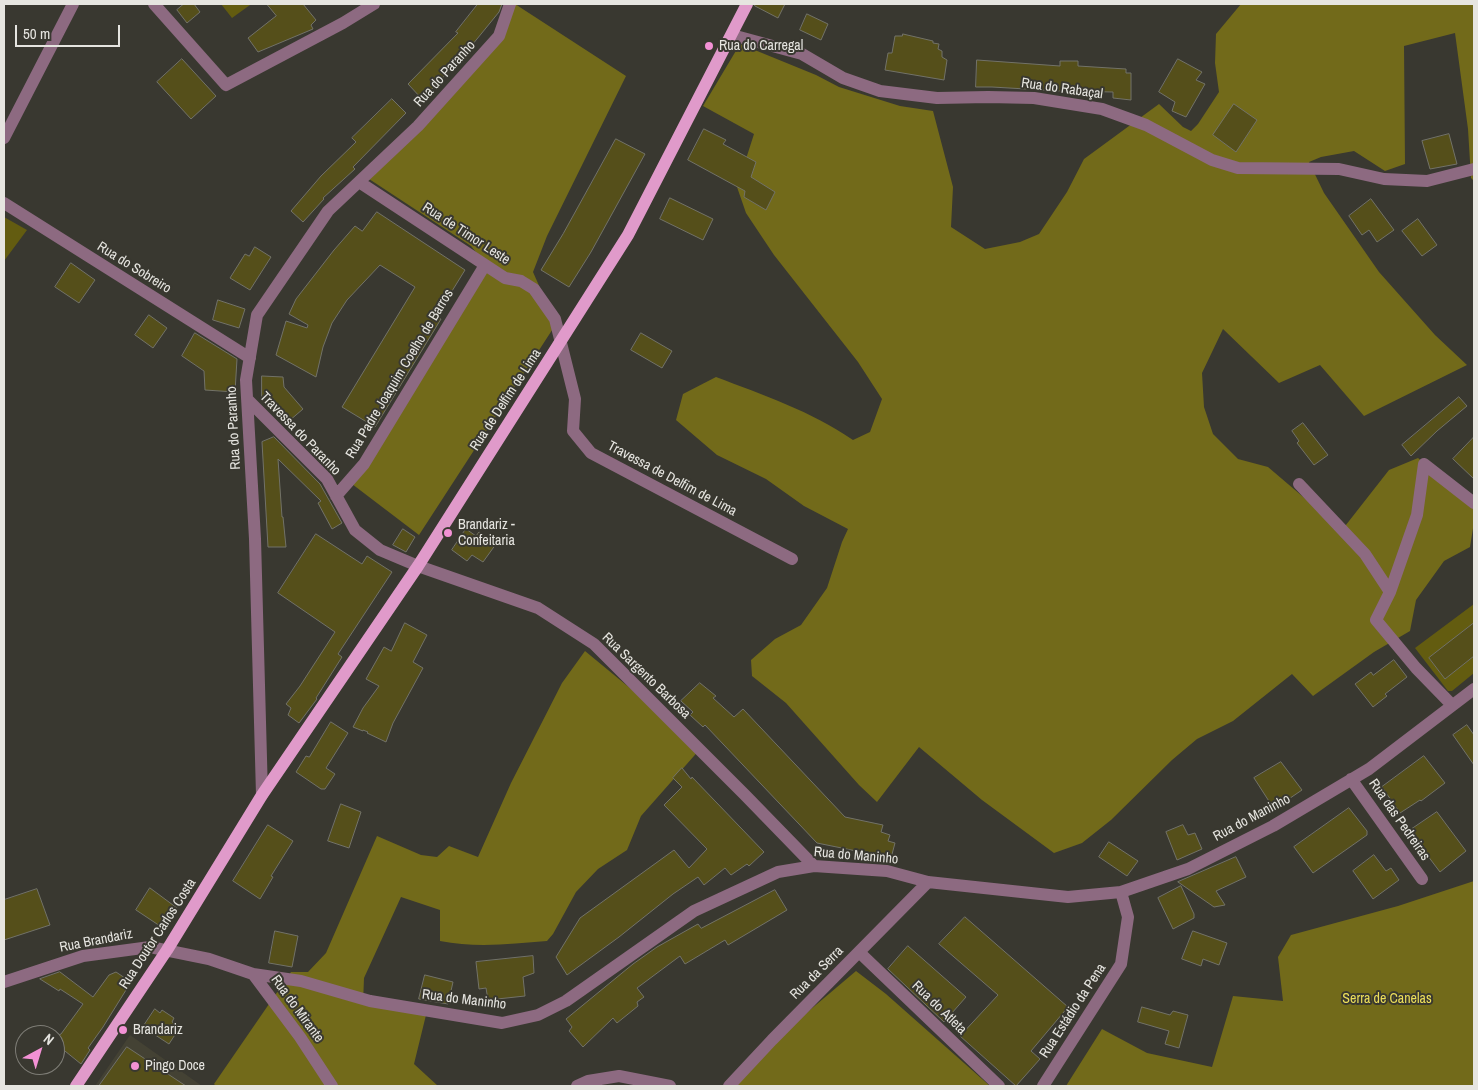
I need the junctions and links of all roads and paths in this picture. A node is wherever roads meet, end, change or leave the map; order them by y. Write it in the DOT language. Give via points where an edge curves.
graph roads {
  1 [pos="73,4"];
  2 [pos="154,4"];
  3 [pos="374,4"];
  4 [pos="510,4"];
  5 [pos="747,4"];
  6 [pos="732,35"];
  7 [pos="4,138"];
  8 [pos="1474,169"];
  9 [pos="359,182"];
  10 [pos="4,203"];
  11 [pos="484,265"];
  12 [pos="561,342"];
  13 [pos="250,358"];
  14 [pos="247,399"];
  15 [pos="1299,484"];
  16 [pos="336,496"];
  17 [pos="1474,503"];
  18 [pos="792,559"];
  19 [pos="418,566"];
  20 [pos="1390,592"];
  21 [pos="1474,689"];
  22 [pos="1452,705"];
  23 [pos="1351,779"];
  24 [pos="262,796"];
  25 [pos="814,866"];
  26 [pos="1422,879"];
  27 [pos="928,882"];
  28 [pos="1121,892"];
  29 [pos="167,950"];
  30 [pos="859,952"];
  31 [pos="253,974"];
  32 [pos="4,982"];
  33 [pos="76,1086"];
  34 [pos="332,1086"];
  35 [pos="577,1086"];
  36 [pos="670,1086"];
  37 [pos="729,1086"];
  38 [pos="999,1086"];
  39 [pos="1043,1086"];
  1 -- 7 [label="street"];
  2 -- 3 [label="street" via="226,85"];
  4 -- 9 [label="street, Rua do Paranho" via="499,36 418,126"];
  5 -- 6 [label="main road, Rua de Delfim de Lima"];
  6 -- 8 [label="street, Rua do Rabaçal" via="802,54 843,78 880,91 937,98 1034,98 1102,109 1146,125 1212,160 1238,168 1339,169 1384,179 1428,181"];
  6 -- 12 [label="main road, Rua de Delfim de Lima" via="628,235"];
  9 -- 11 [label="street, Rua de Timor Leste"];
  9 -- 13 [label="street, Rua do Paranho" via="328,211 258,314"];
  10 -- 13 [label="street, Rua do Sobreiro"];
  11 -- 12 [label="street, Rua de Timor Leste" via="505,278 522,280 534,289 555,318"];
  11 -- 16 [label="street, Rua Padre Joaquim Coelho de Barros" via="364,464"];
  12 -- 18 [label="street, Travessa de Delfim de Lima" via="575,399 573,431 591,453"];
  12 -- 19 [label="main road, Rua de Delfim de Lima"];
  13 -- 14 [label="street, Rua do Paranho"];
  14 -- 16 [label="street, Travessa do Paranho" via="327,479"];
  14 -- 24 [label="street, Rua do Paranho" via="255,539"];
  15 -- 20 [label="street" via="1365,554"];
  16 -- 19 [label="street, Travessa do Paranho" via="355,530 380,550"];
  17 -- 20 [label="street" via="1424,464 1416,515"];
  19 -- 24 [label="main road, Rua de Delfim de Lima"];
  19 -- 25 [label="street, Rua Sargento Barbosa" via="538,608 594,644"];
  20 -- 22 [label="street" via="1376,620"];
  21 -- 22 [label="street, Rua do Maninho"];
  22 -- 23 [label="street, Rua do Maninho" via="1369,769"];
  23 -- 26 [label="street, Rua das Pedreiras"];
  23 -- 28 [label="street, Rua do Maninho" via="1273,826 1188,869"];
  24 -- 29 [label="main road, Rua Doutor Carlos Costa"];
  25 -- 27 [label="street, Rua do Maninho" via="887,871"];
  25 -- 31 [label="street, Rua do Maninho" via="778,872 694,911 566,1001 538,1015 502,1023 370,1001 301,981"];
  27 -- 28 [label="street, Rua do Maninho" via="1068,896"];
  27 -- 30 [label="street, Rua da Serra"];
  28 -- 39 [label="street, Rua Estádio da Pena" via="1128,917 1121,964"];
  29 -- 31 [label="street, Rua do Mirante"];
  29 -- 32 [label="street, Rua Brandariz" via="150,946 83,956"];
  29 -- 33 [label="main road, Rua Doutor Carlos Costa"];
  30 -- 37 [label="street, Rua da Serra"];
  30 -- 38 [label="street, Rua do Atleta"];
  31 -- 34 [label="street, Rua do Mirante"];
  35 -- 36 [label="street" via="619,1076"];
}
